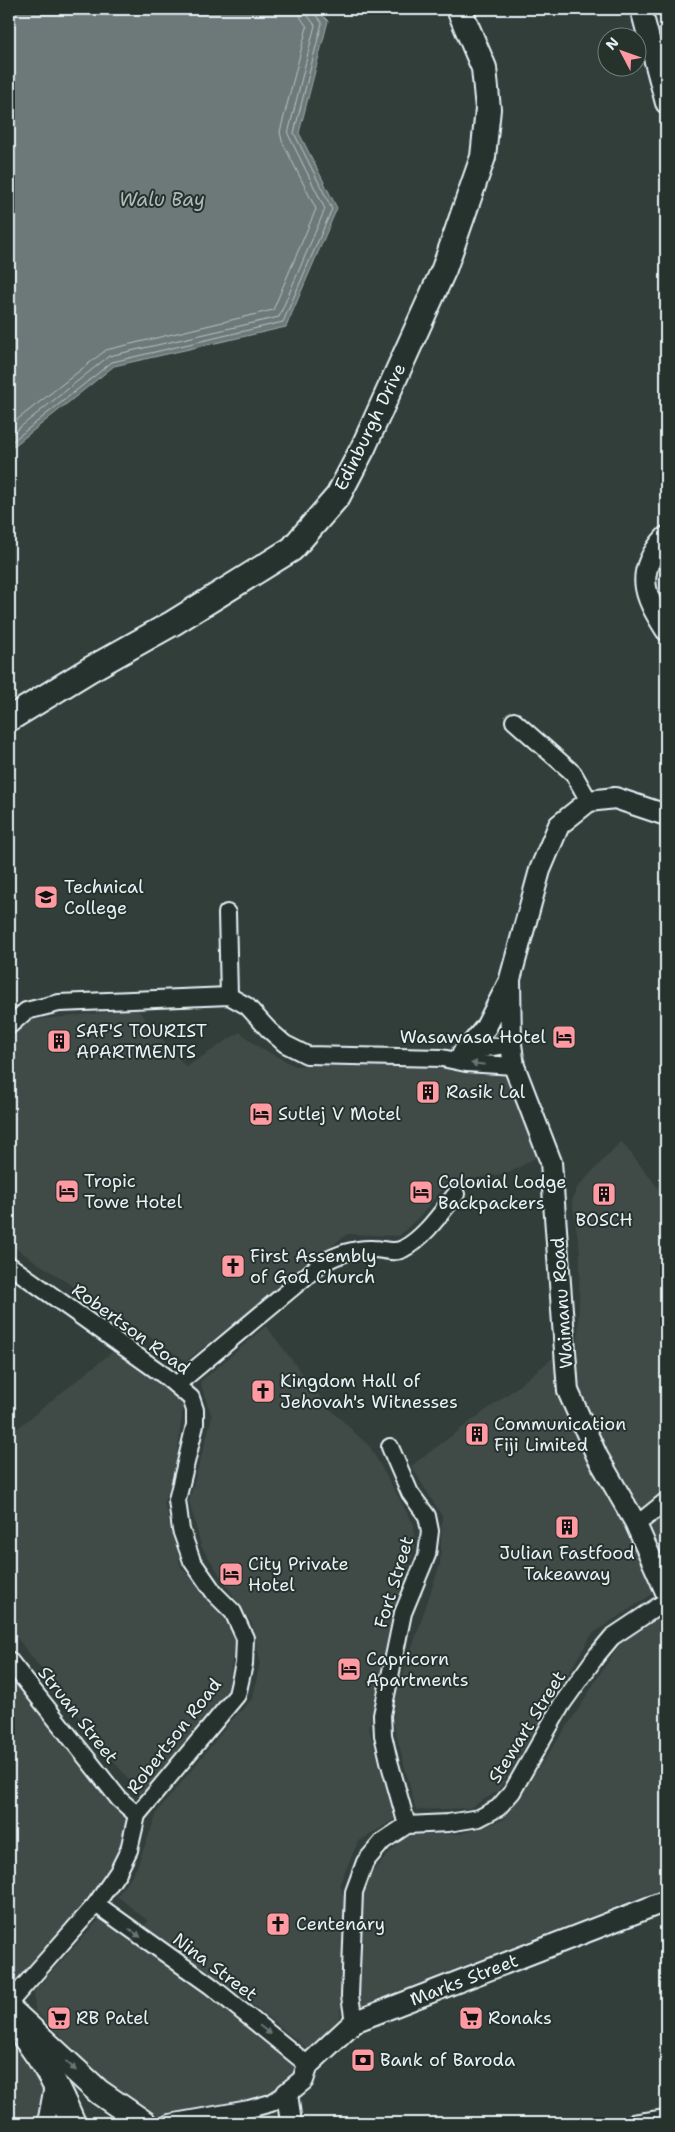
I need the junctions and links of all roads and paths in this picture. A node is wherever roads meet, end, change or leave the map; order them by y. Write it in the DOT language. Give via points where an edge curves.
graph roads {
  1 [pos="459,9"];
  2 [pos="641,9"];
  3 [pos="666,103"];
  4 [pos="666,537"];
  5 [pos="666,630"];
  6 [pos="9,719"];
  7 [pos="514,721"];
  8 [pos="589,802"];
  9 [pos="666,815"];
  10 [pos="227,913"];
  11 [pos="510,979"];
  12 [pos="229,996"];
  13 [pos="9,1026"];
  14 [pos="511,1044"];
  15 [pos="467,1050"];
  16 [pos="442,1058"];
  17 [pos="514,1066"];
  18 [pos="456,1194"];
  19 [pos="9,1265"];
  20 [pos="176,1385"];
  21 [pos="390,1447"];
  22 [pos="666,1501"];
  23 [pos="635,1522"];
  24 [pos="666,1592"];
  25 [pos="666,1601"];
  26 [pos="9,1660"];
  27 [pos="137,1815"];
  28 [pos="407,1824"];
  29 [pos="666,1901"];
  30 [pos="96,1904"];
  31 [pos="9,2004"];
  32 [pos="9,2010"];
  33 [pos="354,2022"];
  34 [pos="308,2065"];
  35 [pos="54,2081"];
  36 [pos="287,2093"];
  37 [pos="666,2118"];
  38 [pos="46,2123"];
  39 [pos="73,2123"];
  40 [pos="144,2123"];
  41 [pos="169,2123"];
  42 [pos="291,2123"];
  43 [pos="633,2123"];
  1 -- 6 [label="highway, Edinburgh Drive" via="484,68 488,109 483,158 444,270 338,496 292,549"];
  2 -- 3 [label="main road"];
  4 -- 5 [label="main road" via="647,563 644,585 651,606"];
  7 -- 8 [label="street" via="573,773"];
  8 -- 9 [label="main road, Waimanu Road" via="615,798"];
  8 -- 11 [label="main road, Waimanu Road" via="559,825 540,870"];
  10 -- 12 [label="street"];
  11 -- 14 [label="main road, Waimanu Road"];
  11 -- 15 [label="main road" via="486,1027"];
  12 -- 13 [label="street" via="59,1003 26,1011"];
  12 -- 16 [label="street" via="248,1006 285,1044 307,1055"];
  14 -- 15 [label="street"];
  14 -- 17 [label="main road, Waimanu Road"];
  15 -- 16 [label="street"];
  17 -- 16 [label="street, one-way"];
  17 -- 23 [label="main road, Waimanu Road" via="550,1162 568,1391 597,1456"];
  18 -- 20 [label="street" via="434,1222 402,1250 352,1251 322,1263"];
  19 -- 20 [label="street, Robertson Road"];
  20 -- 27 [label="street, Robertson Road" via="191,1398 195,1410 195,1425 177,1500 182,1530 192,1560 215,1594 233,1612 245,1638 244,1664 237,1695"];
  21 -- 28 [label="street, Fort Street" via="410,1493 428,1516 430,1531 427,1555 403,1613 382,1715 383,1735"];
  22 -- 23 [label="street"];
  23 -- 24 [label="main road, Waimanu Road"];
  25 -- 28 [label="street, Stewart Street" via="612,1637 597,1655 562,1704 512,1792 498,1808 479,1818"];
  26 -- 27 [label="street, Struan Street" via="119,1799"];
  27 -- 30 [label="street, Robertson Road" via="129,1850"];
  28 -- 33 [label="street" via="383,1841 365,1862 354,1892 350,1996"];
  29 -- 33 [label="main road, Marks Street"];
  30 -- 31 [label="street, Robertson Road"];
  30 -- 34 [label="street, Nina Street, one-way" via="211,1986"];
  32 -- 35 [label="highway" via="16,2027 39,2055"];
  32 -- 40 [label="highway, one-way" via="99,2092"];
  33 -- 34 [label="main road, Marks Street"];
  34 -- 36 [label="main road, Marks Street" via="303,2080"];
  35 -- 38 [label="street"];
  35 -- 39 [label="highway"];
  36 -- 41 [label="street" via="270,2103 249,2109"];
  36 -- 42 [label="main road"];
  37 -- 43 [label="street"];
}
